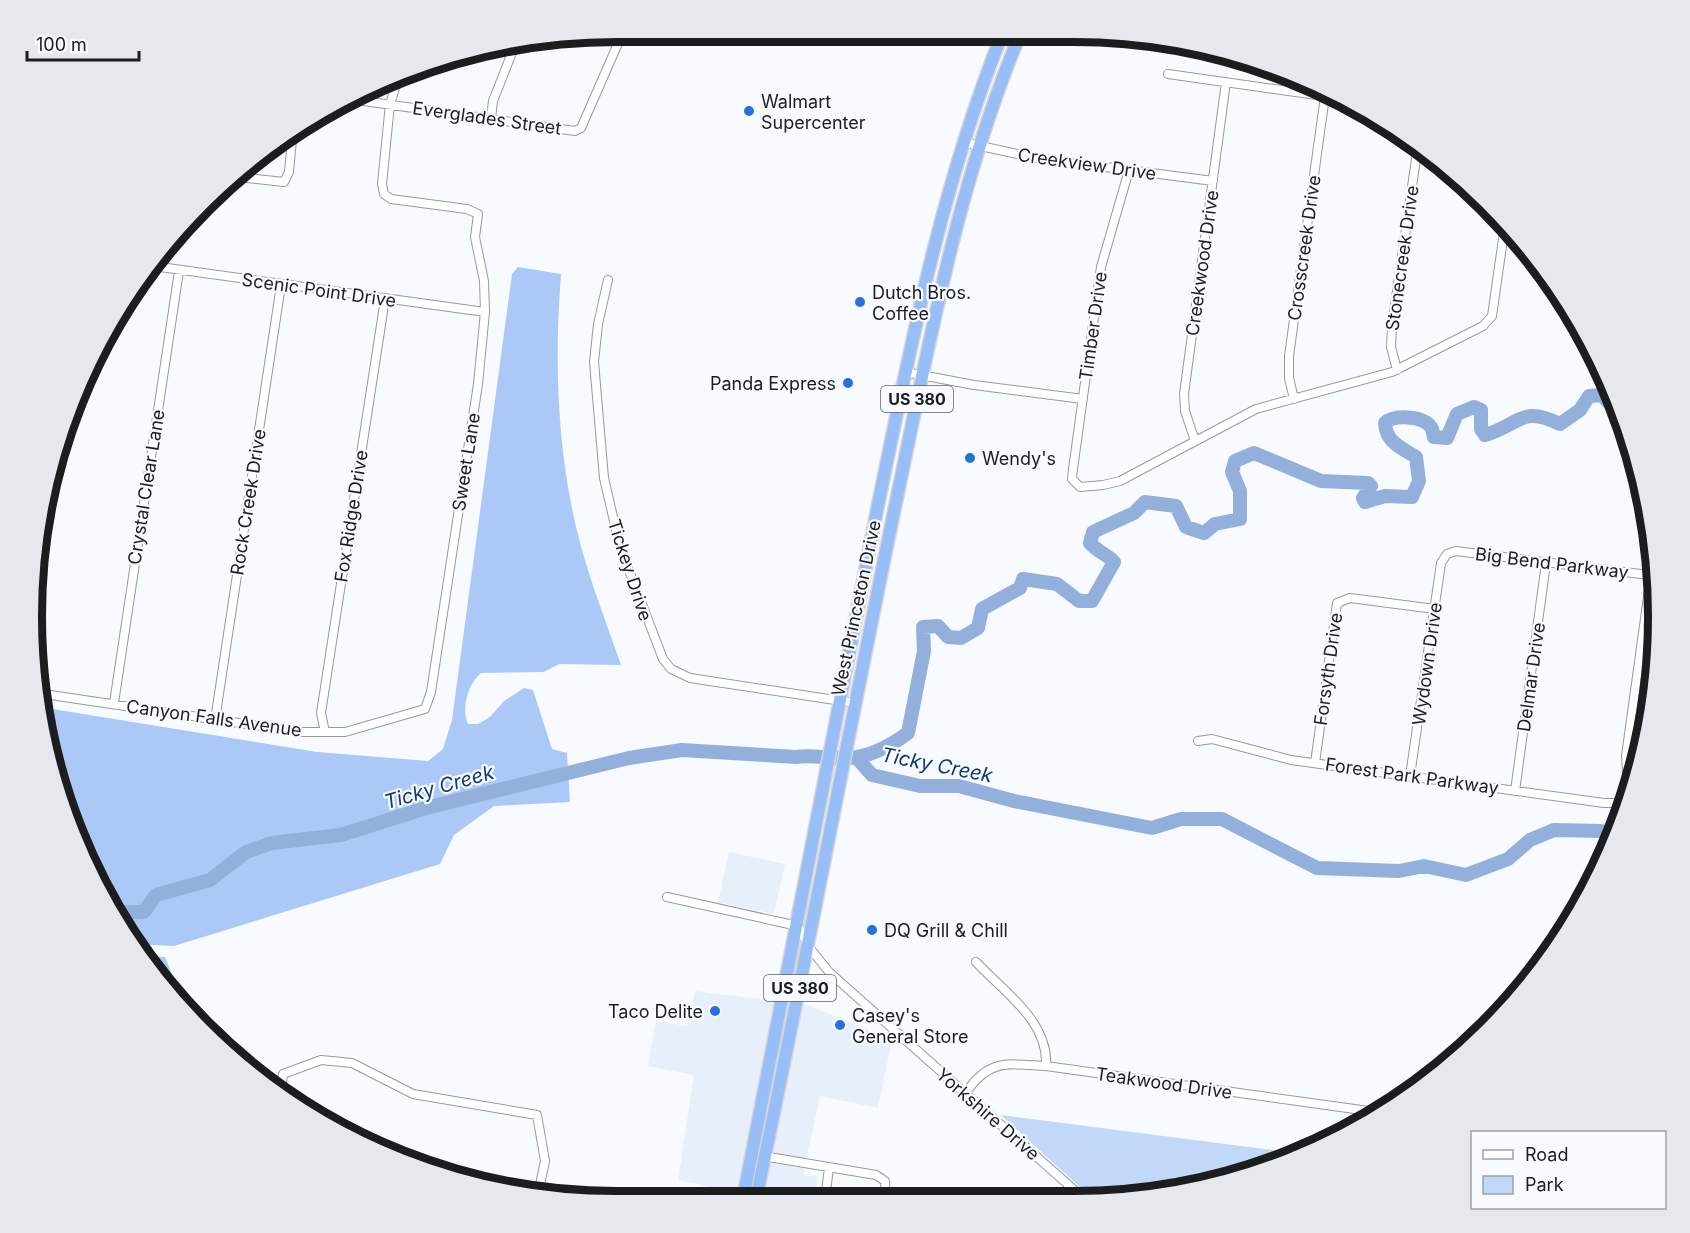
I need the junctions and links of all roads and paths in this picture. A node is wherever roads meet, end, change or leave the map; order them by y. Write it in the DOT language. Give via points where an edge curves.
graph roads {
  1 [pos="619,42"];
  2 [pos="999,42"];
  3 [pos="1017,42"];
  4 [pos="512,52"];
  5 [pos="1168,74"];
  6 [pos="1226,82"];
  7 [pos="396,87"];
  8 [pos="1312,94"];
  9 [pos="1325,100"];
  10 [pos="363,101"];
  11 [pos="390,104"];
  12 [pos="491,118"];
  13 [pos="962,142"];
  14 [pos="292,143"];
  15 [pos="979,147"];
  16 [pos="1416,156"];
  17 [pos="1129,170"];
  18 [pos="247,178"];
  19 [pos="1213,181"];
  20 [pos="1503,236"];
  21 [pos="161,267"];
  22 [pos="179,271"];
  23 [pos="608,280"];
  24 [pos="281,285"];
  25 [pos="385,299"];
  26 [pos="485,312"];
  27 [pos="1397,370"];
  28 [pos="905,372"];
  29 [pos="922,376"];
  30 [pos="1083,399"];
  31 [pos="1294,399"];
  32 [pos="1195,441"];
  33 [pos="1447,554"];
  34 [pos="1546,563"];
  35 [pos="1647,575"];
  36 [pos="1435,609"];
  37 [pos="1648,615"];
  38 [pos="48,695"];
  39 [pos="838,701"];
  40 [pos="855,703"];
  41 [pos="114,704"];
  42 [pos="426,709"];
  43 [pos="215,720"];
  44 [pos="325,732"];
  45 [pos="1198,741"];
  46 [pos="1315,763"];
  47 [pos="1627,770"];
  48 [pos="1410,776"];
  49 [pos="1515,791"];
  50 [pos="1618,802"];
  51 [pos="667,897"];
  52 [pos="798,926"];
  53 [pos="809,947"];
  54 [pos="976,962"];
  55 [pos="1047,1066"];
  56 [pos="282,1083"];
  57 [pos="965,1094"];
  58 [pos="1366,1111"];
  59 [pos="753,1151"];
  60 [pos="765,1157"];
  61 [pos="829,1168"];
  62 [pos="540,1186"];
  63 [pos="745,1191"];
  64 [pos="758,1191"];
  65 [pos="826,1191"];
  66 [pos="887,1191"];
  67 [pos="1075,1191"];
  1 -- 12 [label="street, Everglades Street" via="581,128 575,131"];
  2 -- 13 [label="highway, West Princeton Drive / US 380"];
  3 -- 15 [label="highway, West Princeton Drive / US 380"];
  4 -- 12 [label="street" via="493,101"];
  5 -- 6 [label="street"];
  6 -- 8 [label="street"];
  6 -- 19 [label="street, Creekwood Drive"];
  7 -- 11 [label="street"];
  9 -- 31 [label="street, Crosscreek Drive" via="1289,356"];
  10 -- 11 [label="street, Everglades Street"];
  11 -- 12 [label="street, Everglades Street"];
  11 -- 26 [label="street, Sweet Lane" via="384,194 391,199 467,209 478,214 475,237 484,281"];
  13 -- 15 [label="street, Creekview Drive"];
  13 -- 28 [label="highway, West Princeton Drive / US 380"];
  14 -- 18 [label="street" via="284,182"];
  15 -- 17 [label="street, Creekview Drive"];
  15 -- 29 [label="highway, West Princeton Drive / US 380"];
  16 -- 27 [label="street, Stonecreek Drive" via="1392,326 1391,346"];
  17 -- 19 [label="street, Creekview Drive"];
  17 -- 30 [label="street, Timber Drive" via="1101,267"];
  19 -- 32 [label="street, Creekwood Drive" via="1184,394"];
  20 -- 27 [label="street" via="1488,322"];
  21 -- 22 [label="street, Scenic Point Drive"];
  22 -- 24 [label="street, Scenic Point Drive"];
  22 -- 41 [label="street, Crystal Clear Lane"];
  23 -- 39 [label="street, Tickey Drive" via="594,362 604,478 620,547 663,659 671,669 690,678"];
  24 -- 25 [label="street, Scenic Point Drive"];
  24 -- 43 [label="street, Rock Creek Drive"];
  25 -- 26 [label="street, Scenic Point Drive"];
  25 -- 44 [label="street, Fox Ridge Drive" via="321,713"];
  26 -- 42 [label="street, Sweet Lane" via="473,418"];
  27 -- 31 [label="street"];
  28 -- 29 [label="street"];
  28 -- 39 [label="highway, West Princeton Drive / US 380"];
  29 -- 30 [label="street"];
  29 -- 40 [label="highway, West Princeton Drive / US 380"];
  30 -- 32 [label="street, Timber Drive" via="1073,469 1075,484 1089,487 1120,481"];
  31 -- 32 [label="street" via="1256,409"];
  33 -- 34 [label="street, Big Bend Parkway"];
  33 -- 36 [label="street, Wydown Drive" via="1441,563"];
  34 -- 35 [label="street, Big Bend Parkway"];
  34 -- 49 [label="street, Delmar Drive"];
  36 -- 46 [label="street, Forsyth Drive" via="1350,598 1337,603"];
  36 -- 48 [label="street, Wydown Drive"];
  37 -- 47 [label="street"];
  38 -- 41 [label="street, Canyon Falls Avenue"];
  39 -- 40 [label="street, Tickey Drive"];
  39 -- 52 [label="highway, West Princeton Drive / US 380"];
  40 -- 53 [label="highway, West Princeton Drive / US 380"];
  41 -- 43 [label="street, Canyon Falls Avenue"];
  42 -- 44 [label="street, Canyon Falls Avenue" via="345,732"];
  43 -- 44 [label="street, Canyon Falls Avenue"];
  45 -- 46 [label="street, Forest Park Parkway" via="1212,739 1270,756"];
  46 -- 48 [label="street, Forest Park Parkway"];
  48 -- 49 [label="street, Forest Park Parkway"];
  49 -- 50 [label="street, Forest Park Parkway"];
  51 -- 52 [label="street"];
  52 -- 53 [label="street, Yorkshire Drive"];
  52 -- 59 [label="highway, West Princeton Drive / US 380"];
  53 -- 57 [label="street, Yorkshire Drive" via="837,980"];
  53 -- 60 [label="highway, West Princeton Drive / US 380"];
  54 -- 55 [label="street" via="1037,1026 1045,1041"];
  55 -- 57 [label="street, Teakwood Drive" via="995,1065 982,1073"];
  55 -- 58 [label="street, Teakwood Drive"];
  56 -- 62 [label="street" via="283,1074 321,1060 352,1063 412,1094 537,1115 545,1161"];
  57 -- 67 [label="street, Yorkshire Drive"];
  59 -- 60 [label="street"];
  59 -- 63 [label="highway, West Princeton Drive / US 380"];
  60 -- 61 [label="street"];
  60 -- 64 [label="highway, West Princeton Drive / US 380"];
  61 -- 65 [label="street"];
  61 -- 66 [label="street" via="881,1178"];
}
